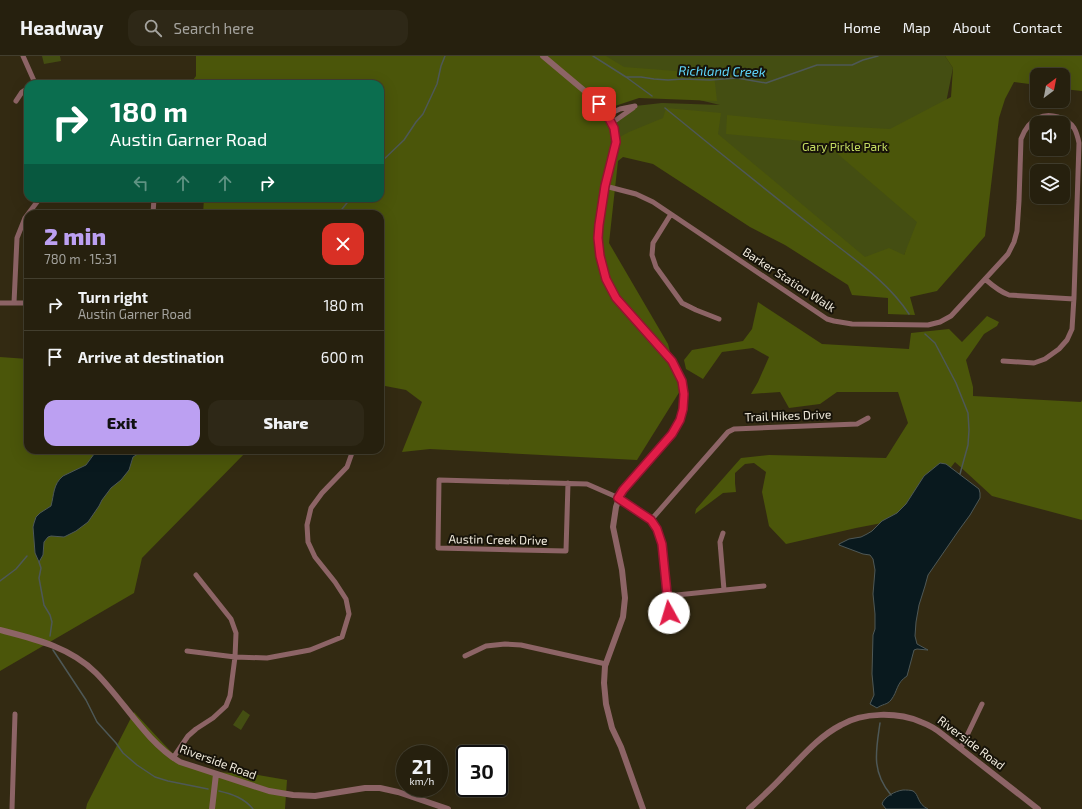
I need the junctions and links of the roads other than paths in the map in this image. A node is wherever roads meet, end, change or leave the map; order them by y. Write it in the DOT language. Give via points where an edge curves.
graph roads {
  1 [pos="23,56"];
  2 [pos="543,56"];
  3 [pos="32,80"];
  4 [pos="24,91"];
  5 [pos="16,101"];
  6 [pos="605,186"];
  7 [pos="671,214"];
  8 [pos="24,220"];
  9 [pos="985,279"];
  10 [pos="1074,299"];
  11 [pos="0,303"];
  12 [pos="14,303"];
  13 [pos="24,303"];
  14 [pos="719,319"];
  15 [pos="1003,362"];
  16 [pos="868,418"];
  17 [pos="352,454"];
  18 [pos="568,483"];
  19 [pos="618,498"];
  20 [pos="651,520"];
  21 [pos="723,533"];
  22 [pos="196,575"];
  23 [pos="764,586"];
  24 [pos="724,590"];
  25 [pos="667,596"];
  26 [pos="666,629"];
  27 [pos="0,630"];
  28 [pos="187,651"];
  29 [pos="465,656"];
  30 [pos="235,657"];
  31 [pos="606,664"];
  32 [pos="982,704"];
  33 [pos="16,714"];
  34 [pos="961,748"];
  35 [pos="173,758"];
  36 [pos="216,774"];
  37 [pos="12,809"];
  38 [pos="212,809"];
  39 [pos="448,809"];
  40 [pos="643,809"];
  41 [pos="749,809"];
  42 [pos="1038,809"];
  1 -- 3 [label="street"];
  2 -- 6 [label="street" via="593,98 605,111 614,128 616,142"];
  4 -- 5 [label="street"];
  6 -- 7 [label="street, Barker Station Walk" via="636,194"];
  6 -- 19 [label="street" via="598,238 606,279 616,298 672,361 682,381 684,394 680,420 672,434"];
  7 -- 9 [label="street, Barker Station Walk" via="798,300 834,321 852,324 928,325 951,316"];
  7 -- 14 [label="street" via="653,243 652,255 656,267 682,303"];
  8 -- 12 [label="street" via="17,238"];
  9 -- 10 [label="street" via="1004,294"];
  9 -- 10 [label="street, Barker Station Walk" via="1008,254 1017,231 1023,132 1038,117 1061,118 1074,128 1079,143"];
  10 -- 15 [label="street, Barker Station Walk" via="1072,329 1059,349 1045,359 1034,362"];
  11 -- 12 [label="street"];
  12 -- 13 [label="street"];
  16 -- 20 [label="street, Trail Hikes Drive" via="857,424 734,429 728,432"];
  17 -- 30 [label="street" via="347,467 311,508 307,526 308,542 315,557 346,599 349,614 342,637 310,650 267,658"];
  18 -- 18 [label="street, Austin Creek Drive" via="439,480 438,548 566,551"];
  18 -- 19 [label="street, Austin Creek Drive" via="587,484"];
  19 -- 20 [label="street, Austin Creek Drive"];
  19 -- 31 [label="street" via="613,526 625,598 623,617"];
  20 -- 25 [label="street" via="662,544"];
  21 -- 24 [label="street" via="720,542"];
  22 -- 30 [label="street" via="231,619 236,633"];
  23 -- 24 [label="street"];
  24 -- 25 [label="street"];
  25 -- 26 [label="street" via="669,613"];
  27 -- 35 [label="street, Riverside Road" via="41,641 79,659 96,673 153,740"];
  28 -- 30 [label="street"];
  29 -- 31 [label="street" via="486,646 505,644"];
  30 -- 35 [label="street" via="230,696 226,706 188,736"];
  31 -- 40 [label="street" via="604,683 607,709"];
  32 -- 34 [label="street"];
  33 -- 37 [label="street"];
  34 -- 41 [label="street, Riverside Road" via="931,726 913,719 886,715 848,721 814,745"];
  34 -- 42 [label="street, Riverside Road"];
  35 -- 36 [label="street, Riverside Road"];
  36 -- 38 [label="street"];
  36 -- 39 [label="street, Riverside Road" via="269,791 293,795 315,796 380,788"];
}
